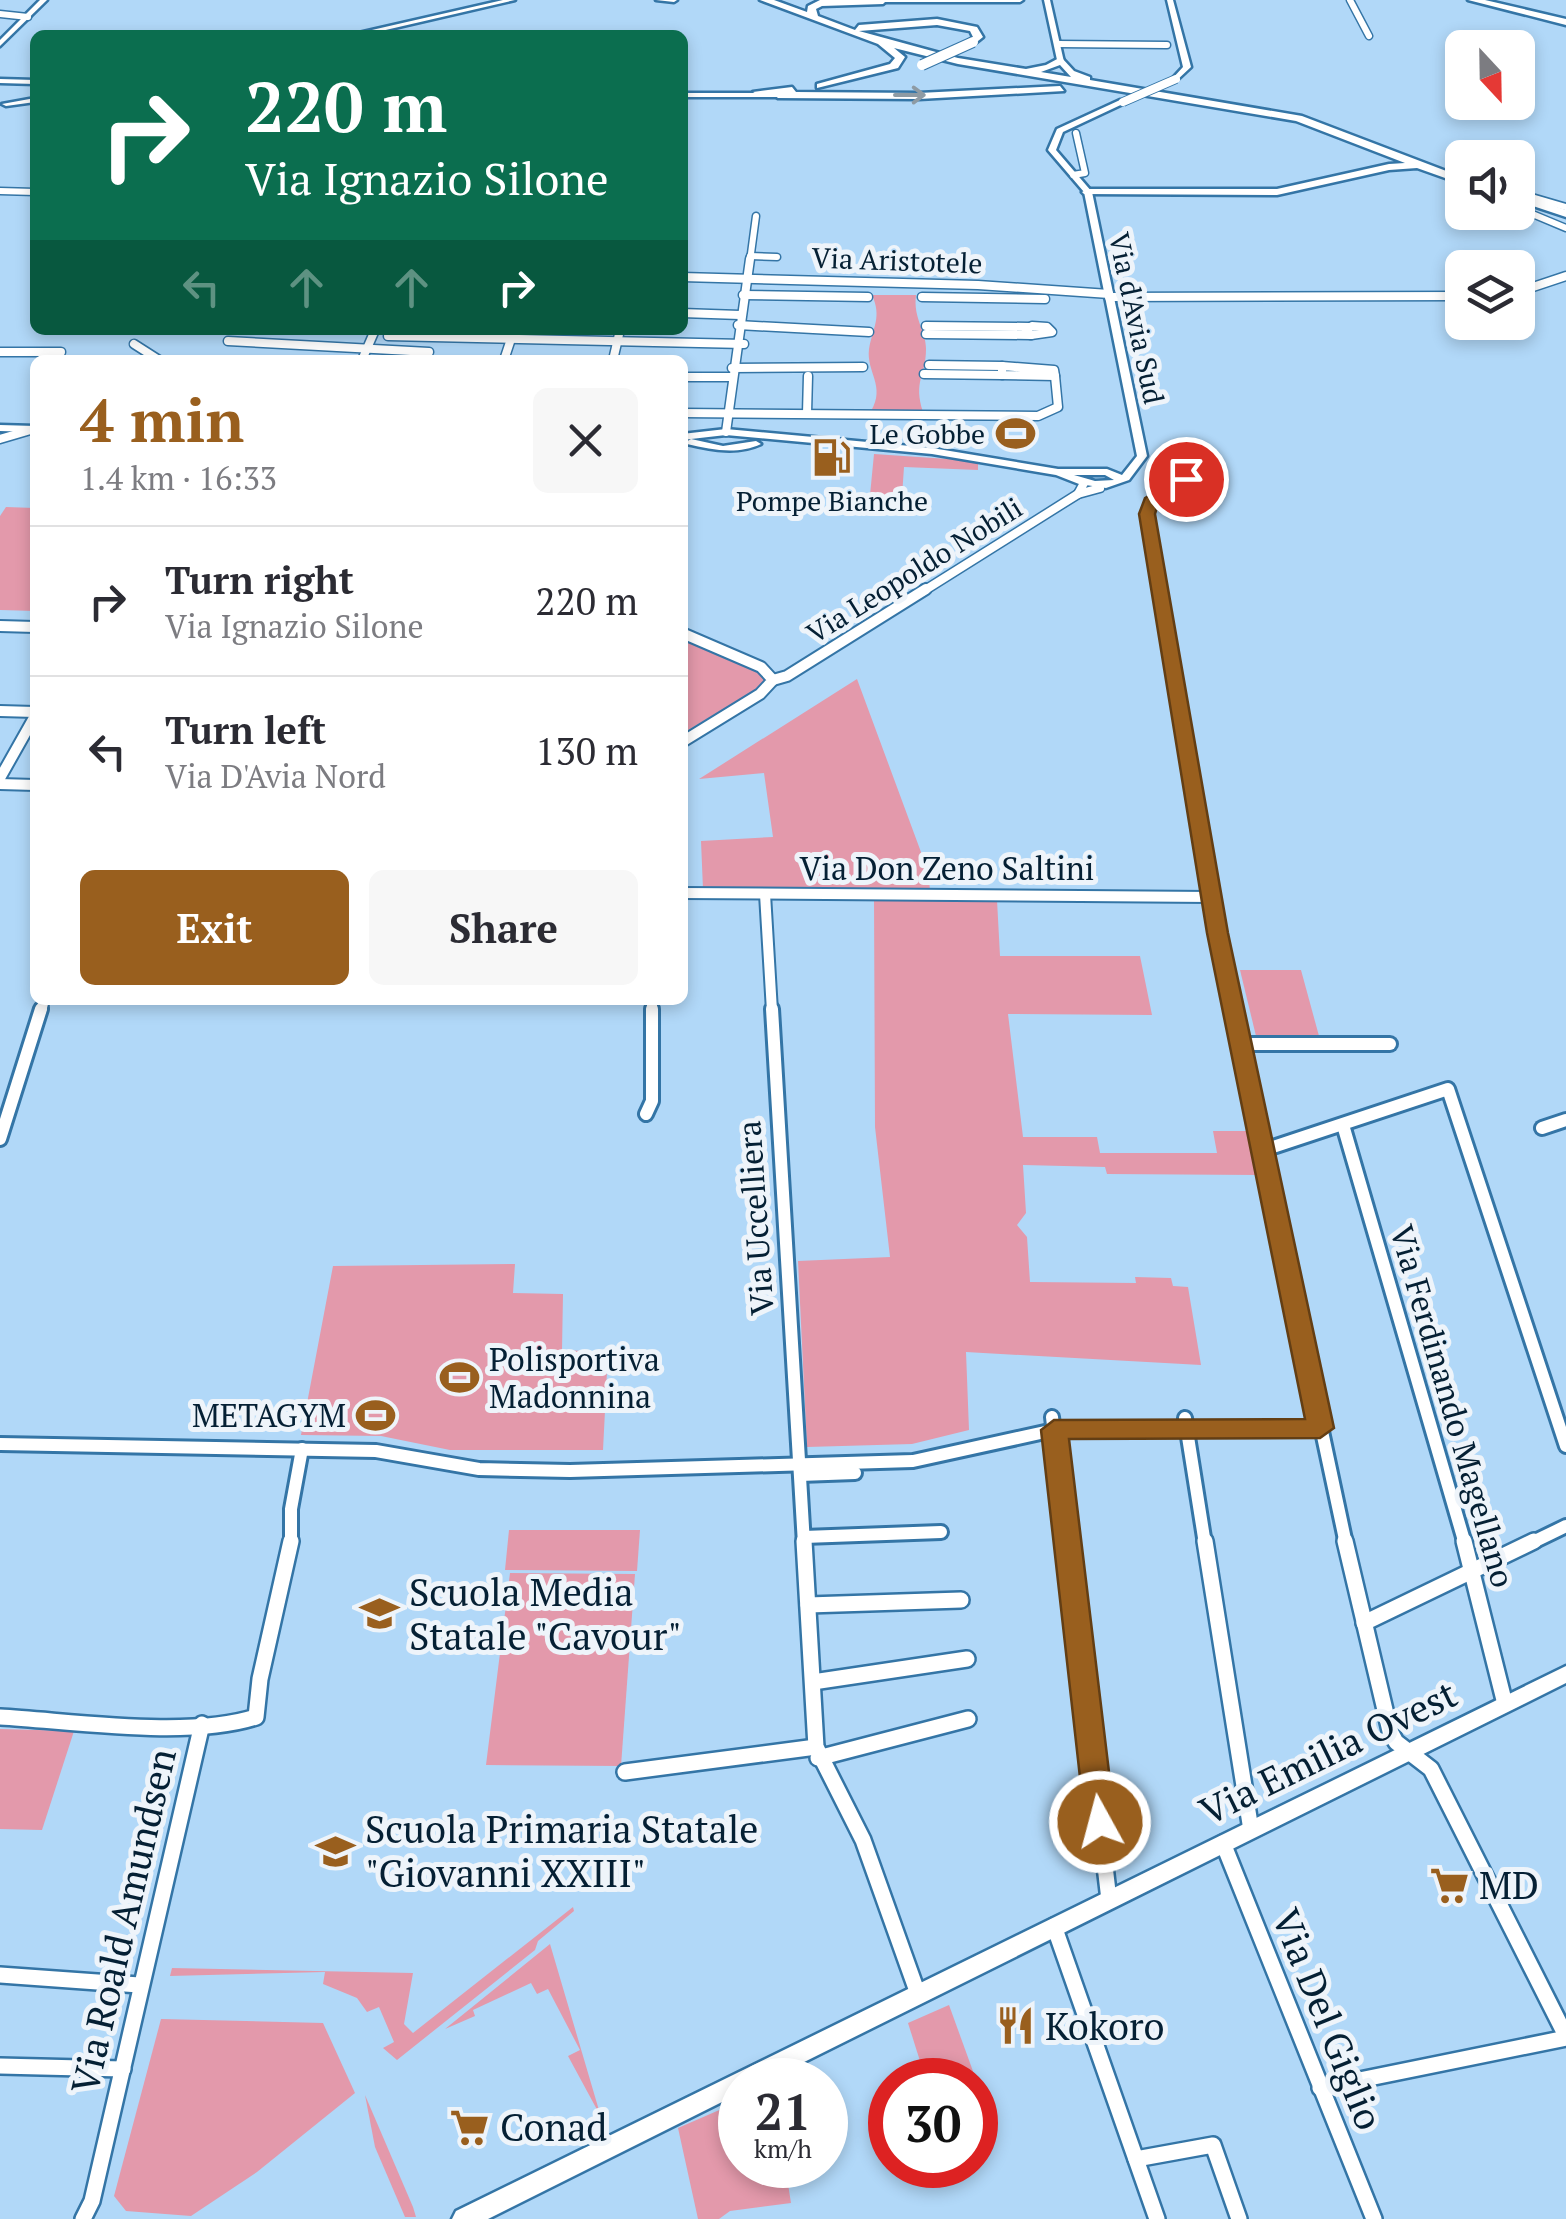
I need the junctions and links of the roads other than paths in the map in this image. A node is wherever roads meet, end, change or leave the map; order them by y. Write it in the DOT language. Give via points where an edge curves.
graph roads {
  1 [pos="44,0"];
  2 [pos="512,0"];
  3 [pos="659,0"];
  4 [pos="674,0"];
  5 [pos="765,0"];
  6 [pos="774,0"];
  7 [pos="857,0"];
  8 [pos="1020,0"];
  9 [pos="1047,0"];
  10 [pos="1170,0"];
  11 [pos="1350,0"];
  12 [pos="1473,0"];
  13 [pos="1495,0"];
  14 [pos="883,1"];
  15 [pos="0,14"];
  16 [pos="812,16"];
  17 [pos="28,17"];
  18 [pos="1566,20"];
  19 [pos="906,25"];
  20 [pos="843,26"];
  21 [pos="377,30"];
  22 [pos="1369,36"];
  23 [pos="875,40"];
  24 [pos="0,44"];
  25 [pos="1058,44"];
  26 [pos="912,46"];
  27 [pos="1168,46"];
  28 [pos="1062,60"];
  29 [pos="1012,68"];
  30 [pos="0,81"];
  31 [pos="30,82"];
  32 [pos="1097,83"];
  33 [pos="758,92"];
  34 [pos="813,92"];
  35 [pos="1161,93"];
  36 [pos="688,94"];
  37 [pos="688,94"];
  38 [pos="778,95"];
  39 [pos="30,97"];
  40 [pos="3,100"];
  41 [pos="1206,100"];
  42 [pos="1076,133"];
  43 [pos="1356,139"];
  44 [pos="1388,167"];
  45 [pos="1445,173"];
  46 [pos="1445,173"];
  47 [pos="1073,175"];
  48 [pos="1445,175"];
  49 [pos="0,192"];
  50 [pos="30,192"];
  51 [pos="1088,192"];
  52 [pos="1535,205"];
  53 [pos="1535,210"];
  54 [pos="1566,213"];
  55 [pos="756,216"];
  56 [pos="1566,228"];
  57 [pos="750,256"];
  58 [pos="777,257"];
  59 [pos="688,276"];
  60 [pos="1566,276"];
  61 [pos="746,278"];
  62 [pos="1535,286"];
  63 [pos="743,295"];
  64 [pos="868,296"];
  65 [pos="1109,296"];
  66 [pos="1445,296"];
  67 [pos="922,297"];
  68 [pos="1045,298"];
  69 [pos="688,313"];
  70 [pos="740,314"];
  71 [pos="738,325"];
  72 [pos="1048,326"];
  73 [pos="926,330"];
  74 [pos="869,332"];
  75 [pos="373,335"];
  76 [pos="404,335"];
  77 [pos="525,335"];
  78 [pos="619,335"];
  79 [pos="388,336"];
  80 [pos="228,342"];
  81 [pos="617,342"];
  82 [pos="134,344"];
  83 [pos="738,344"];
  84 [pos="366,350"];
  85 [pos="0,352"];
  86 [pos="62,352"];
  87 [pos="150,355"];
  88 [pos="364,355"];
  89 [pos="417,355"];
  90 [pos="614,355"];
  91 [pos="929,365"];
  92 [pos="863,367"];
  93 [pos="1002,370"];
  94 [pos="731,373"];
  95 [pos="924,374"];
  96 [pos="808,376"];
  97 [pos="688,377"];
  98 [pos="688,413"];
  99 [pos="808,413"];
  100 [pos="725,414"];
  101 [pos="30,427"];
  102 [pos="3,430"];
  103 [pos="726,432"];
  104 [pos="688,439"];
  105 [pos="710,439"];
  106 [pos="741,441"];
  107 [pos="1116,476"];
  108 [pos="1191,477"];
  109 [pos="1083,482"];
  110 [pos="0,626"];
  111 [pos="30,627"];
  112 [pos="688,637"];
  113 [pos="773,680"];
  114 [pos="0,711"];
  115 [pos="30,714"];
  116 [pos="30,724"];
  117 [pos="688,738"];
  118 [pos="0,781"];
  119 [pos="30,784"];
  120 [pos="688,893"];
  121 [pos="766,894"];
  122 [pos="1211,898"];
  123 [pos="42,1005"];
  124 [pos="652,1005"];
  125 [pos="1239,1044"];
  126 [pos="1390,1044"];
  127 [pos="646,1114"];
  128 [pos="1566,1120"];
  129 [pos="1344,1124"];
  130 [pos="1542,1128"];
  131 [pos="0,1139"];
  132 [pos="1261,1151"];
  133 [pos="1186,1422"];
  134 [pos="1053,1424"];
  135 [pos="1320,1428"];
  136 [pos="0,1444"];
  137 [pos="1566,1446"];
  138 [pos="302,1448"];
  139 [pos="800,1470"];
  140 [pos="855,1473"];
  141 [pos="1566,1526"];
  142 [pos="941,1532"];
  143 [pos="804,1537"];
  144 [pos="1472,1568"];
  145 [pos="961,1600"];
  146 [pos="808,1605"];
  147 [pos="1364,1623"];
  148 [pos="967,1659"];
  149 [pos="1566,1674"];
  150 [pos="813,1682"];
  151 [pos="1505,1704"];
  152 [pos="0,1718"];
  153 [pos="968,1719"];
  154 [pos="202,1724"];
  155 [pos="1408,1752"];
  156 [pos="817,1753"];
  157 [pos="625,1772"];
  158 [pos="1250,1830"];
  159 [pos="1223,1843"];
  160 [pos="1109,1900"];
  161 [pos="1054,1926"];
  162 [pos="0,1975"];
  163 [pos="139,1985"];
  164 [pos="918,1994"];
  165 [pos="1566,2037"];
  166 [pos="789,2058"];
  167 [pos="0,2066"];
  168 [pos="123,2069"];
  169 [pos="1320,2088"];
  170 [pos="718,2093"];
  171 [pos="1136,2160"];
  172 [pos="83,2219"];
  173 [pos="464,2219"];
  174 [pos="1157,2219"];
  175 [pos="1239,2219"];
  176 [pos="1374,2219"];
  1 -- 17 [label="street"];
  2 -- 21 [label="street"];
  3 -- 4 [label="street"];
  5 -- 23 [label="highway"];
  6 -- 16 [label="highway"];
  7 -- 14 [label="street"];
  8 -- 14 [label="street"];
  9 -- 25 [label="street"];
  10 -- 47 [label="street, Via d'Avia Sud, bridge" via="1188,67 1054,138 1052,150"];
  11 -- 22 [label="street"];
  12 -- 18 [label="highway"];
  13 -- 18 [label="highway"];
  14 -- 16 [label="highway" via="820,4 810,8"];
  15 -- 17 [label="street"];
  16 -- 20 [label="highway"];
  17 -- 24 [label="street"];
  19 -- 20 [label="highway"];
  19 -- 26 [label="highway" via="895,35"];
  19 -- 34 [label="highway, bridge" via="961,25 977,33 972,42 922,65 869,84"];
  20 -- 26 [label="highway"];
  23 -- 33 [label="highway" via="896,51 894,66 836,84"];
  23 -- 35 [label="highway" via="1032,76"];
  25 -- 27 [label="street"];
  25 -- 28 [label="street"];
  26 -- 29 [label="highway"];
  28 -- 29 [label="highway" via="1042,69"];
  28 -- 32 [label="highway" via="1070,72"];
  29 -- 32 [label="highway"];
  30 -- 31 [label="street"];
  32 -- 35 [label="highway"];
  33 -- 34 [label="highway"];
  33 -- 36 [label="street"];
  34 -- 38 [label="highway"];
  35 -- 41 [label="highway"];
  35 -- 45 [label="highway" via="1302,116"];
  37 -- 38 [label="street"];
  38 -- 41 [label="highway, one-way" via="1062,89"];
  39 -- 40 [label="street"];
  41 -- 43 [label="highway" via="1298,118"];
  42 -- 47 [label="street" via="1085,173"];
  43 -- 44 [label="highway" via="1395,158"];
  43 -- 46 [label="highway"];
  44 -- 48 [label="highway"];
  44 -- 51 [label="highway" via="1277,192"];
  47 -- 51 [label="street, Via d'Avia Sud"];
  49 -- 50 [label="street"];
  51 -- 65 [label="street, Via d'Avia Sud"];
  52 -- 54 [label="highway"];
  53 -- 56 [label="street"];
  55 -- 57 [label="street"];
  57 -- 58 [label="street"];
  57 -- 61 [label="street"];
  59 -- 61 [label="street, Via Aristotele"];
  60 -- 62 [label="street"];
  61 -- 63 [label="street"];
  61 -- 68 [label="street, Via Aristotele"];
  63 -- 64 [label="street"];
  63 -- 70 [label="street"];
  65 -- 66 [label="street, Via Aristotele"];
  65 -- 68 [label="street, Via Aristotele"];
  65 -- 107 [label="street, Via d'Avia Sud" via="1142,456"];
  67 -- 68 [label="street"];
  69 -- 70 [label="street"];
  70 -- 71 [label="street"];
  71 -- 74 [label="street"];
  71 -- 83 [label="street"];
  72 -- 73 [label="street" via="1050,334"];
  75 -- 84 [label="street"];
  76 -- 79 [label="street"];
  77 -- 81 [label="street"];
  78 -- 81 [label="street"];
  80 -- 84 [label="street"];
  81 -- 83 [label="street"];
  81 -- 90 [label="street"];
  82 -- 87 [label="street"];
  83 -- 94 [label="street"];
  84 -- 88 [label="street"];
  84 -- 89 [label="street"];
  85 -- 86 [label="street"];
  91 -- 93 [label="street"];
  92 -- 94 [label="street"];
  93 -- 95 [label="street"];
  93 -- 99 [label="street" via="1050,368 1058,407 1044,415"];
  94 -- 97 [label="street"];
  94 -- 100 [label="street"];
  96 -- 99 [label="street"];
  98 -- 100 [label="street"];
  99 -- 100 [label="street"];
  100 -- 103 [label="street"];
  101 -- 102 [label="street"];
  103 -- 105 [label="street"];
  103 -- 106 [label="street"];
  104 -- 105 [label="street"];
  105 -- 106 [label="street" via="724,448"];
  106 -- 109 [label="street" via="956,454"];
  107 -- 109 [label="street"];
  107 -- 109 [label="street, Via d'Avia Sud" via="1117,485"];
  108 -- 122 [label="street" via="1157,496 1147,510"];
  109 -- 113 [label="street, Via Leopoldo Nobili"];
  110 -- 111 [label="street"];
  112 -- 113 [label="street" via="761,667"];
  113 -- 117 [label="street, Via Leopoldo Nobili"];
  114 -- 115 [label="street"];
  116 -- 118 [label="street"];
  118 -- 119 [label="street"];
  120 -- 121 [label="street, Via Don Zeno Saltini"];
  121 -- 122 [label="street, Via Don Zeno Saltini"];
  121 -- 139 [label="street, Via Uccelliera"];
  122 -- 125 [label="street"];
  123 -- 131 [label="street"];
  124 -- 127 [label="street" via="652,1101"];
  125 -- 126 [label="street"];
  125 -- 132 [label="street"];
  128 -- 130 [label="street"];
  129 -- 132 [label="street"];
  129 -- 137 [label="street" via="1448,1090"];
  129 -- 144 [label="street, Via Ferdinando Magellano"];
  132 -- 135 [label="street"];
  133 -- 134 [label="street"];
  133 -- 135 [label="street"];
  133 -- 158 [label="street"];
  134 -- 139 [label="street" via="912,1460"];
  134 -- 160 [label="street"];
  135 -- 147 [label="street"];
  136 -- 138 [label="street"];
  138 -- 139 [label="street" via="376,1450 502,1471"];
  138 -- 154 [label="street, Via Roald Amundsen" via="258,1714 242,1724"];
  139 -- 140 [label="street"];
  139 -- 143 [label="street, Via Uccelliera"];
  141 -- 144 [label="street"];
  142 -- 143 [label="street"];
  143 -- 146 [label="street, Via Uccelliera"];
  144 -- 147 [label="street"];
  144 -- 151 [label="street, Via Ferdinando Magellano"];
  145 -- 146 [label="street"];
  146 -- 150 [label="street, Via Uccelliera"];
  147 -- 155 [label="street" via="1390,1731"];
  148 -- 150 [label="street"];
  149 -- 151 [label="street, Via Emilia Ovest"];
  150 -- 156 [label="street, Via Uccelliera"];
  151 -- 155 [label="street, Via Emilia Ovest"];
  152 -- 154 [label="street"];
  153 -- 156 [label="street"];
  154 -- 163 [label="street, Via Roald Amundsen"];
  155 -- 158 [label="street, Via Emilia Ovest"];
  155 -- 165 [label="street" via="1431,1769"];
  156 -- 157 [label="street"];
  156 -- 164 [label="street, Via Uccelliera" via="863,1840"];
  158 -- 159 [label="street, Via Emilia Ovest"];
  159 -- 160 [label="street, Via Emilia Ovest"];
  159 -- 169 [label="street, Via Del Giglio"];
  160 -- 161 [label="street, Via Emilia Ovest"];
  161 -- 164 [label="street, Via Emilia Ovest"];
  161 -- 171 [label="street"];
  162 -- 163 [label="street"];
  163 -- 168 [label="street, Via Roald Amundsen"];
  164 -- 166 [label="street, Via Emilia Ovest"];
  165 -- 169 [label="street"];
  167 -- 168 [label="street"];
  168 -- 172 [label="street, Via Roald Amundsen"];
  169 -- 176 [label="street, Via Del Giglio"];
  170 -- 173 [label="street, Via Emilia Ovest"];
  171 -- 174 [label="street"];
  171 -- 175 [label="street" via="1213,2145"];
}
